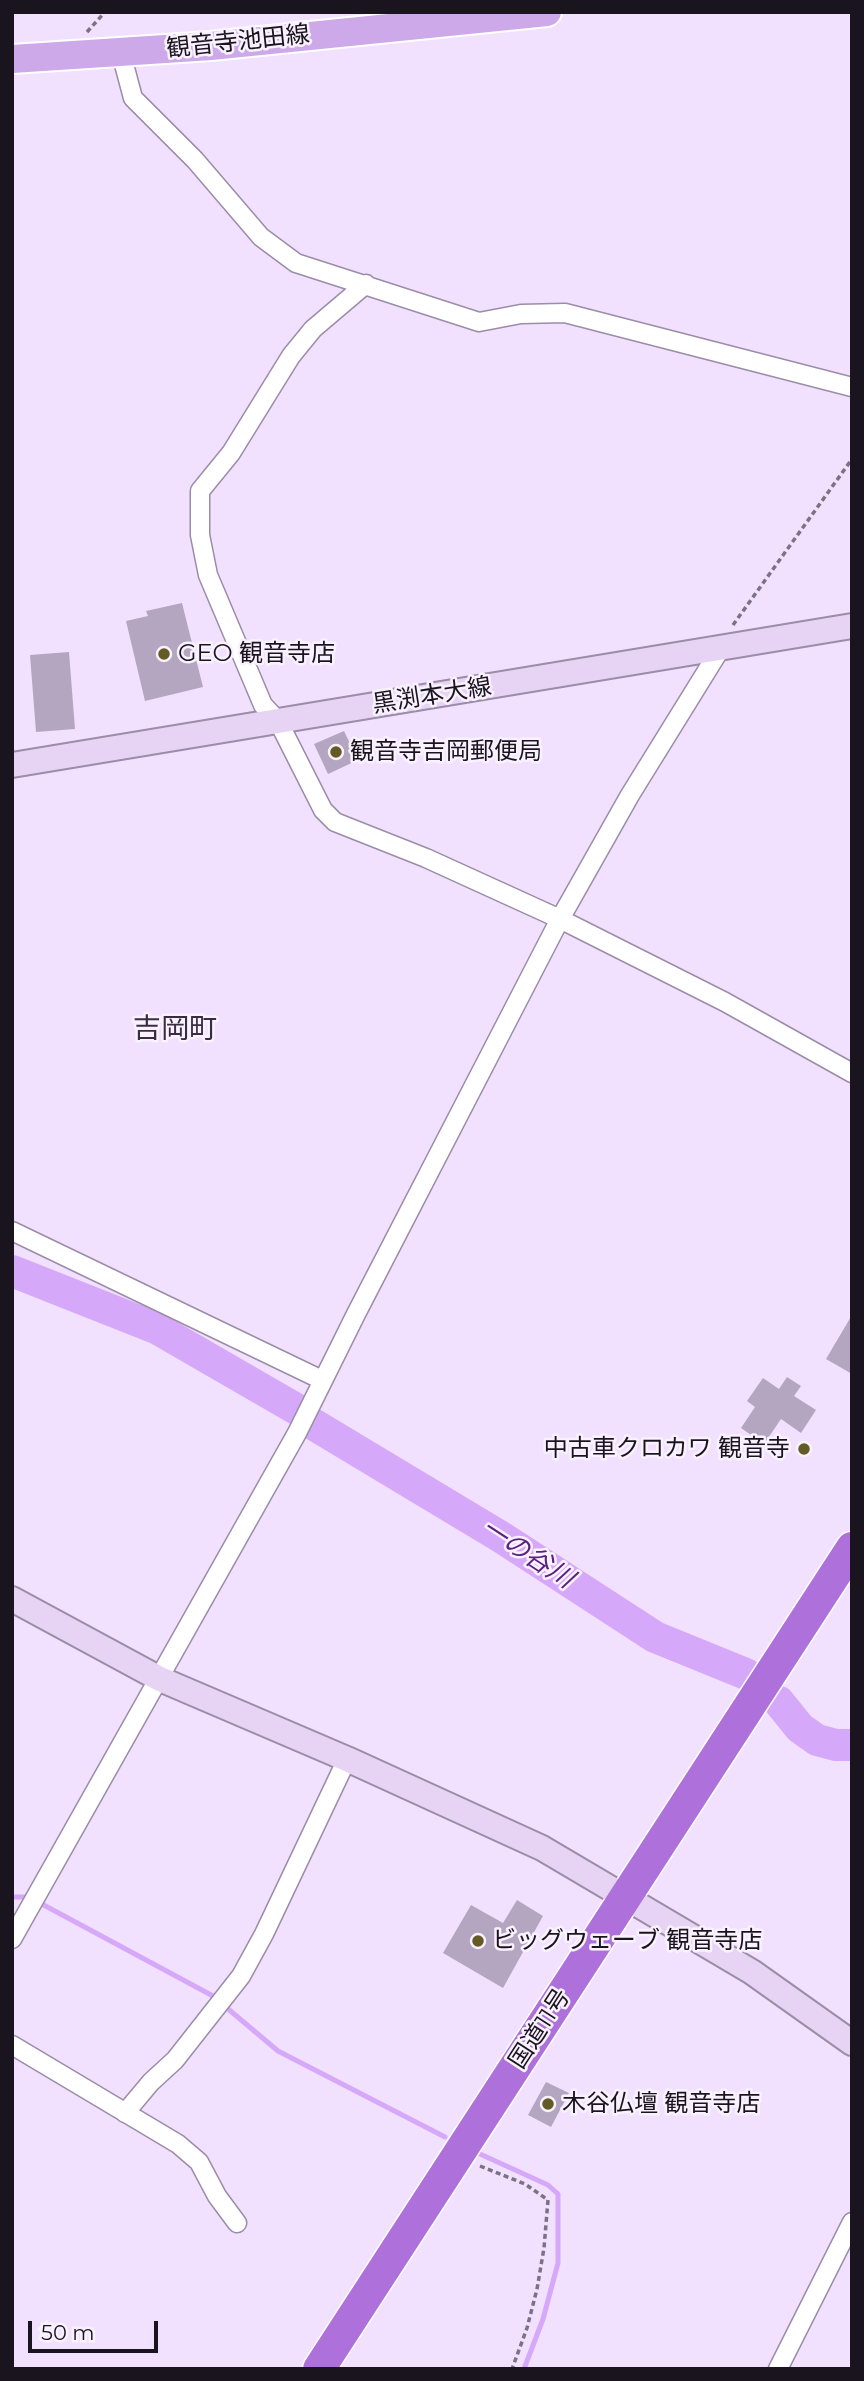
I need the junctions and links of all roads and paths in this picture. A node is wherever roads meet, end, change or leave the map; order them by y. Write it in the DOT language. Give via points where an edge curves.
graph roads {
  1 [pos="547,12"];
  2 [pos="121,53"];
  3 [pos="12,59"];
  4 [pos="366,284"];
  5 [pos="852,387"];
  6 [pos="852,459"];
  7 [pos="852,626"];
  8 [pos="721,648"];
  9 [pos="278,721"];
  10 [pos="12,765"];
  11 [pos="560,919"];
  12 [pos="852,1073"];
  13 [pos="12,1231"];
  14 [pos="322,1380"];
  15 [pos="852,1548"];
  16 [pos="12,1599"];
  17 [pos="160,1679"];
  18 [pos="346,1759"];
  19 [pos="624,1898"];
  20 [pos="12,1939"];
  21 [pos="852,2043"];
  22 [pos="12,2045"];
  23 [pos="125,2113"];
  24 [pos="457,2157"];
  25 [pos="852,2222"];
  26 [pos="237,2223"];
  27 [pos="319,2369"];
  28 [pos="512,2369"];
  29 [pos="778,2369"];
  1 -- 2 [label="main road, 観音寺池田線"];
  2 -- 3 [label="main road, 観音寺池田線"];
  2 -- 4 [label="street" via="133,98 195,160 261,237 296,263"];
  4 -- 5 [label="street" via="479,321 565,313"];
  4 -- 9 [label="street" via="313,329 291,356 231,453 200,491 200,535 208,575 263,705"];
  6 -- 8 [label="path"];
  7 -- 8 [label="street, 黒渕本大線"];
  8 -- 9 [label="street, 黒渕本大線"];
  8 -- 11 [label="street"];
  9 -- 10 [label="street, 黒渕本大線"];
  9 -- 11 [label="street" via="323,810 335,822"];
  11 -- 12 [label="street" via="725,1002"];
  11 -- 14 [label="street"];
  13 -- 14 [label="street"];
  14 -- 17 [label="street"];
  15 -- 19 [label="highway, 国道11号"];
  16 -- 17 [label="street"];
  17 -- 18 [label="street"];
  17 -- 20 [label="street"];
  18 -- 19 [label="street" via="542,1848"];
  18 -- 23 [label="street" via="241,1976 175,2060"];
  19 -- 21 [label="street" via="752,1972"];
  19 -- 24 [label="highway, 国道11号"];
  22 -- 23 [label="street"];
  23 -- 26 [label="street" via="200,2162"];
  24 -- 27 [label="highway, 国道11号"];
  24 -- 28 [label="path" via="525,2184 548,2200 537,2289"];
  25 -- 29 [label="street"];
}
